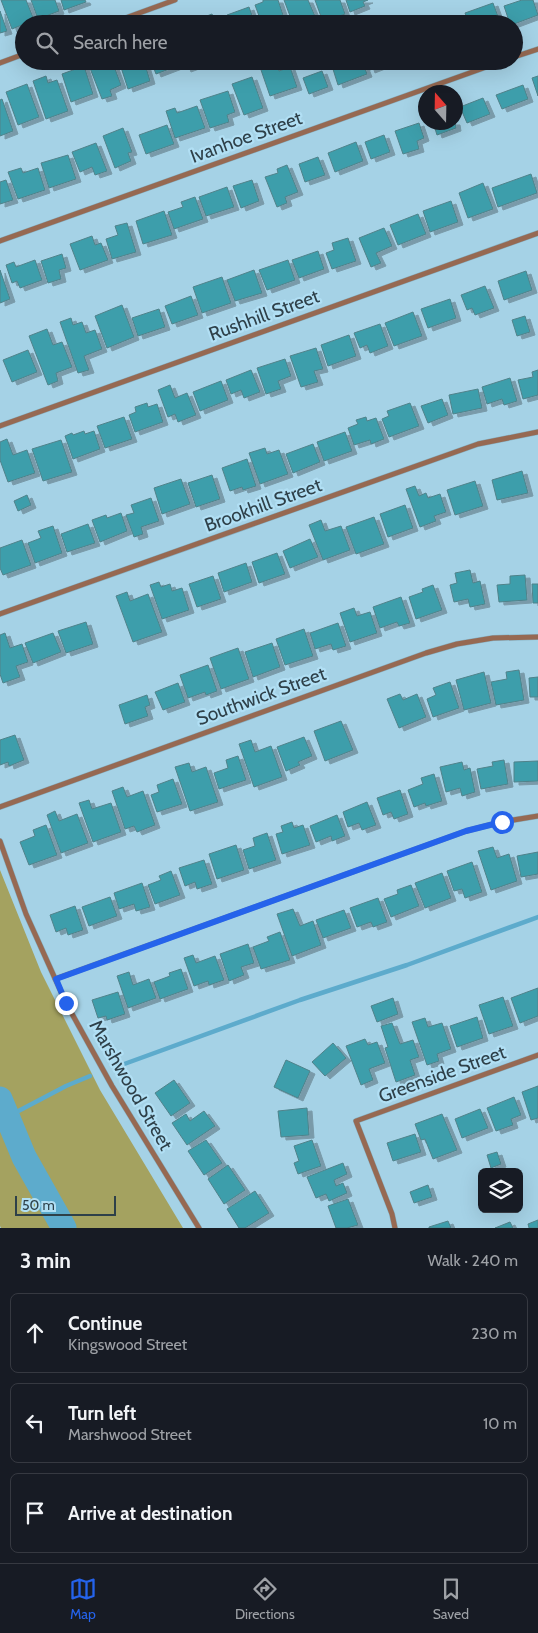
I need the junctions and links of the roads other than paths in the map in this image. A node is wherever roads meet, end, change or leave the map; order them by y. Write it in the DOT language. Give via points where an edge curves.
graph roads {
  1 [pos="175,0"];
  2 [pos="134,15"];
  3 [pos="538,49"];
  4 [pos="523,54"];
  5 [pos="15,57"];
  6 [pos="0,62"];
  7 [pos="478,70"];
  8 [pos="538,234"];
  9 [pos="0,241"];
  10 [pos="0,426"];
  11 [pos="538,432"];
  12 [pos="0,614"];
  13 [pos="538,637"];
  14 [pos="0,807"];
  15 [pos="538,816"];
  16 [pos="0,841"];
  17 [pos="56,979"];
  18 [pos="538,1055"];
  19 [pos="199,1228"];
  20 [pos="395,1228"];
  1 -- 2 [label="street"];
  3 -- 4 [label="street"];
  5 -- 6 [label="street"];
  7 -- 9 [label="street, Ivanhoe Street"];
  8 -- 10 [label="street, Rushhill Street"];
  11 -- 12 [label="street, Brookhill Street" via="478,444"];
  13 -- 14 [label="street, Southwick Street" via="493,638 426,653"];
  15 -- 17 [label="street" via="466,831"];
  16 -- 17 [label="street, Marshwood Street" via="26,914"];
  17 -- 19 [label="street, Marshwood Street" via="112,1086"];
  18 -- 20 [label="street, Greenside Street" via="356,1120"];
}
